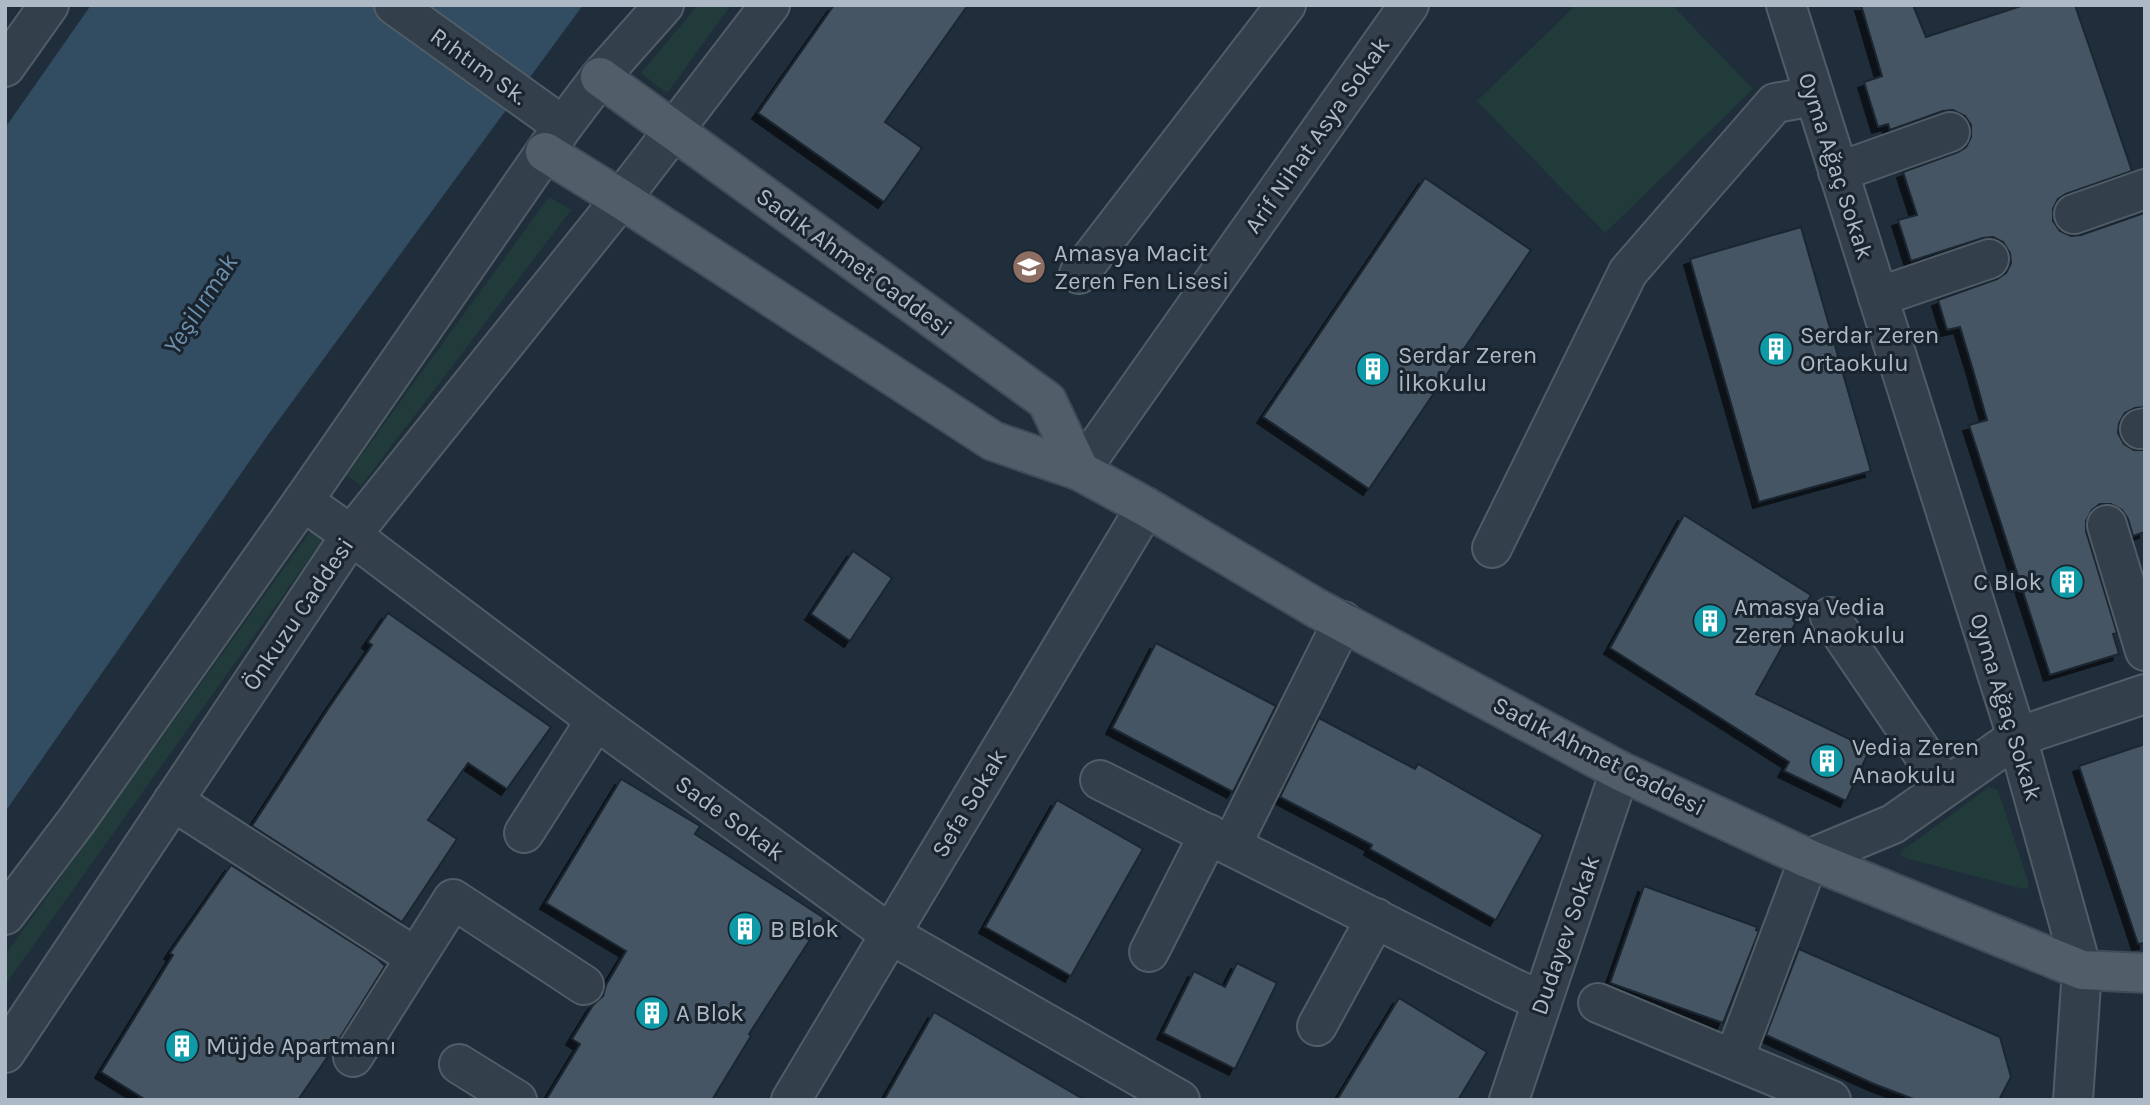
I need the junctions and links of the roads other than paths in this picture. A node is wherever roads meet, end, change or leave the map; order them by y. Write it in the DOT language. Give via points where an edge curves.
graph roads {
  1 [pos="49,5"];
  2 [pos="394,5"];
  3 [pos="664,5"];
  4 [pos="770,5"];
  5 [pos="1286,5"];
  6 [pos="1409,5"];
  7 [pos="1786,5"];
  8 [pos="5,67"];
  9 [pos="600,77"];
  10 [pos="1814,96"];
  11 [pos="673,132"];
  12 [pos="1950,132"];
  13 [pos="554,139"];
  14 [pos="1838,172"];
  15 [pos="2145,189"];
  16 [pos="621,199"];
  17 [pos="2074,214"];
  18 [pos="1989,259"];
  19 [pos="1079,274"];
  20 [pos="1878,297"];
  21 [pos="1080,471"];
  22 [pos="303,501"];
  23 [pos="1146,507"];
  24 [pos="2107,525"];
  25 [pos="351,535"];
  26 [pos="1492,548"];
  27 [pos="1830,617"];
  28 [pos="1343,621"];
  29 [pos="2145,651"];
  30 [pos="2145,694"];
  31 [pos="596,720"];
  32 [pos="2017,737"];
  33 [pos="1620,771"];
  34 [pos="1100,780"];
  35 [pos="1945,786"];
  36 [pos="173,801"];
  37 [pos="524,833"];
  38 [pos="1220,840"];
  39 [pos="1810,859"];
  40 [pos="5,915"];
  41 [pos="1376,918"];
  42 [pos="890,934"];
  43 [pos="1149,952"];
  44 [pos="415,957"];
  45 [pos="2082,970"];
  46 [pos="2145,973"];
  47 [pos="584,985"];
  48 [pos="1542,1001"];
  49 [pos="1598,1003"];
  50 [pos="1317,1026"];
  51 [pos="5,1053"];
  52 [pos="353,1057"];
  53 [pos="1734,1059"];
  54 [pos="459,1064"];
  55 [pos="1125,1086"];
  56 [pos="517,1100"];
  57 [pos="791,1100"];
  58 [pos="1181,1100"];
  59 [pos="1509,1100"];
  60 [pos="1831,1100"];
  61 [pos="2073,1100"];
  1 -- 8 [label="street"];
  2 -- 13 [label="street, Rıhtım Sk."];
  3 -- 9 [label="street"];
  4 -- 11 [label="street, Önkuzu Caddesi"];
  5 -- 19 [label="street"];
  6 -- 21 [label="street, Arif Nihat Asya Sokak"];
  7 -- 10 [label="street, Oyma Ağaç Sokak"];
  9 -- 11 [label="main road, Sadık Ahmet Caddesi"];
  9 -- 13 [label="street"];
  10 -- 14 [label="street, Oyma Ağaç Sokak"];
  10 -- 26 [label="street" via="1775,103 1628,272"];
  11 -- 16 [label="street, Önkuzu Caddesi"];
  11 -- 21 [label="main road, Sadık Ahmet Caddesi" via="1047,401"];
  12 -- 14 [label="street"];
  13 -- 16 [label="main road, Sadık Ahmet Caddesi"];
  13 -- 22 [label="street"];
  14 -- 20 [label="street, Oyma Ağaç Sokak"];
  15 -- 17 [label="street"];
  16 -- 21 [label="main road, Sadık Ahmet Caddesi" via="993,441"];
  16 -- 25 [label="street, Önkuzu Caddesi"];
  18 -- 20 [label="street"];
  20 -- 32 [label="street, Oyma Ağaç Sokak"];
  21 -- 23 [label="main road, Sadık Ahmet Caddesi"];
  22 -- 25 [label="street, Sade Sokak"];
  22 -- 40 [label="street"];
  23 -- 28 [label="main road, Sadık Ahmet Caddesi"];
  23 -- 42 [label="street, Sefa Sokak"];
  24 -- 29 [label="street"];
  25 -- 31 [label="street, Sade Sokak"];
  25 -- 36 [label="street, Önkuzu Caddesi"];
  27 -- 35 [label="street"];
  28 -- 33 [label="main road, Sadık Ahmet Caddesi"];
  28 -- 38 [label="street"];
  30 -- 32 [label="street"];
  31 -- 37 [label="street"];
  31 -- 42 [label="street, Sade Sokak"];
  32 -- 35 [label="street"];
  32 -- 45 [label="street, Oyma Ağaç Sokak"];
  33 -- 39 [label="main road, Sadık Ahmet Caddesi"];
  33 -- 48 [label="street, Dudayev Sokak"];
  34 -- 38 [label="street"];
  35 -- 39 [label="street" via="1893,824"];
  36 -- 44 [label="street"];
  36 -- 51 [label="street, Önkuzu Caddesi"];
  38 -- 41 [label="street"];
  38 -- 43 [label="street"];
  39 -- 45 [label="main road, Sadık Ahmet Caddesi"];
  39 -- 53 [label="street"];
  41 -- 48 [label="street"];
  41 -- 50 [label="street"];
  42 -- 55 [label="street, Sade Sokak"];
  42 -- 57 [label="street, Sefa Sokak"];
  44 -- 47 [label="street" via="453,899"];
  44 -- 52 [label="street"];
  45 -- 46 [label="main road, Sadık Ahmet Caddesi"];
  45 -- 61 [label="street, Oyma Ağaç Sokak"];
  48 -- 59 [label="street, Dudayev Sokak"];
  49 -- 53 [label="street"];
  53 -- 60 [label="street"];
  54 -- 56 [label="street"];
  55 -- 58 [label="street, Sade Sokak"];
}
